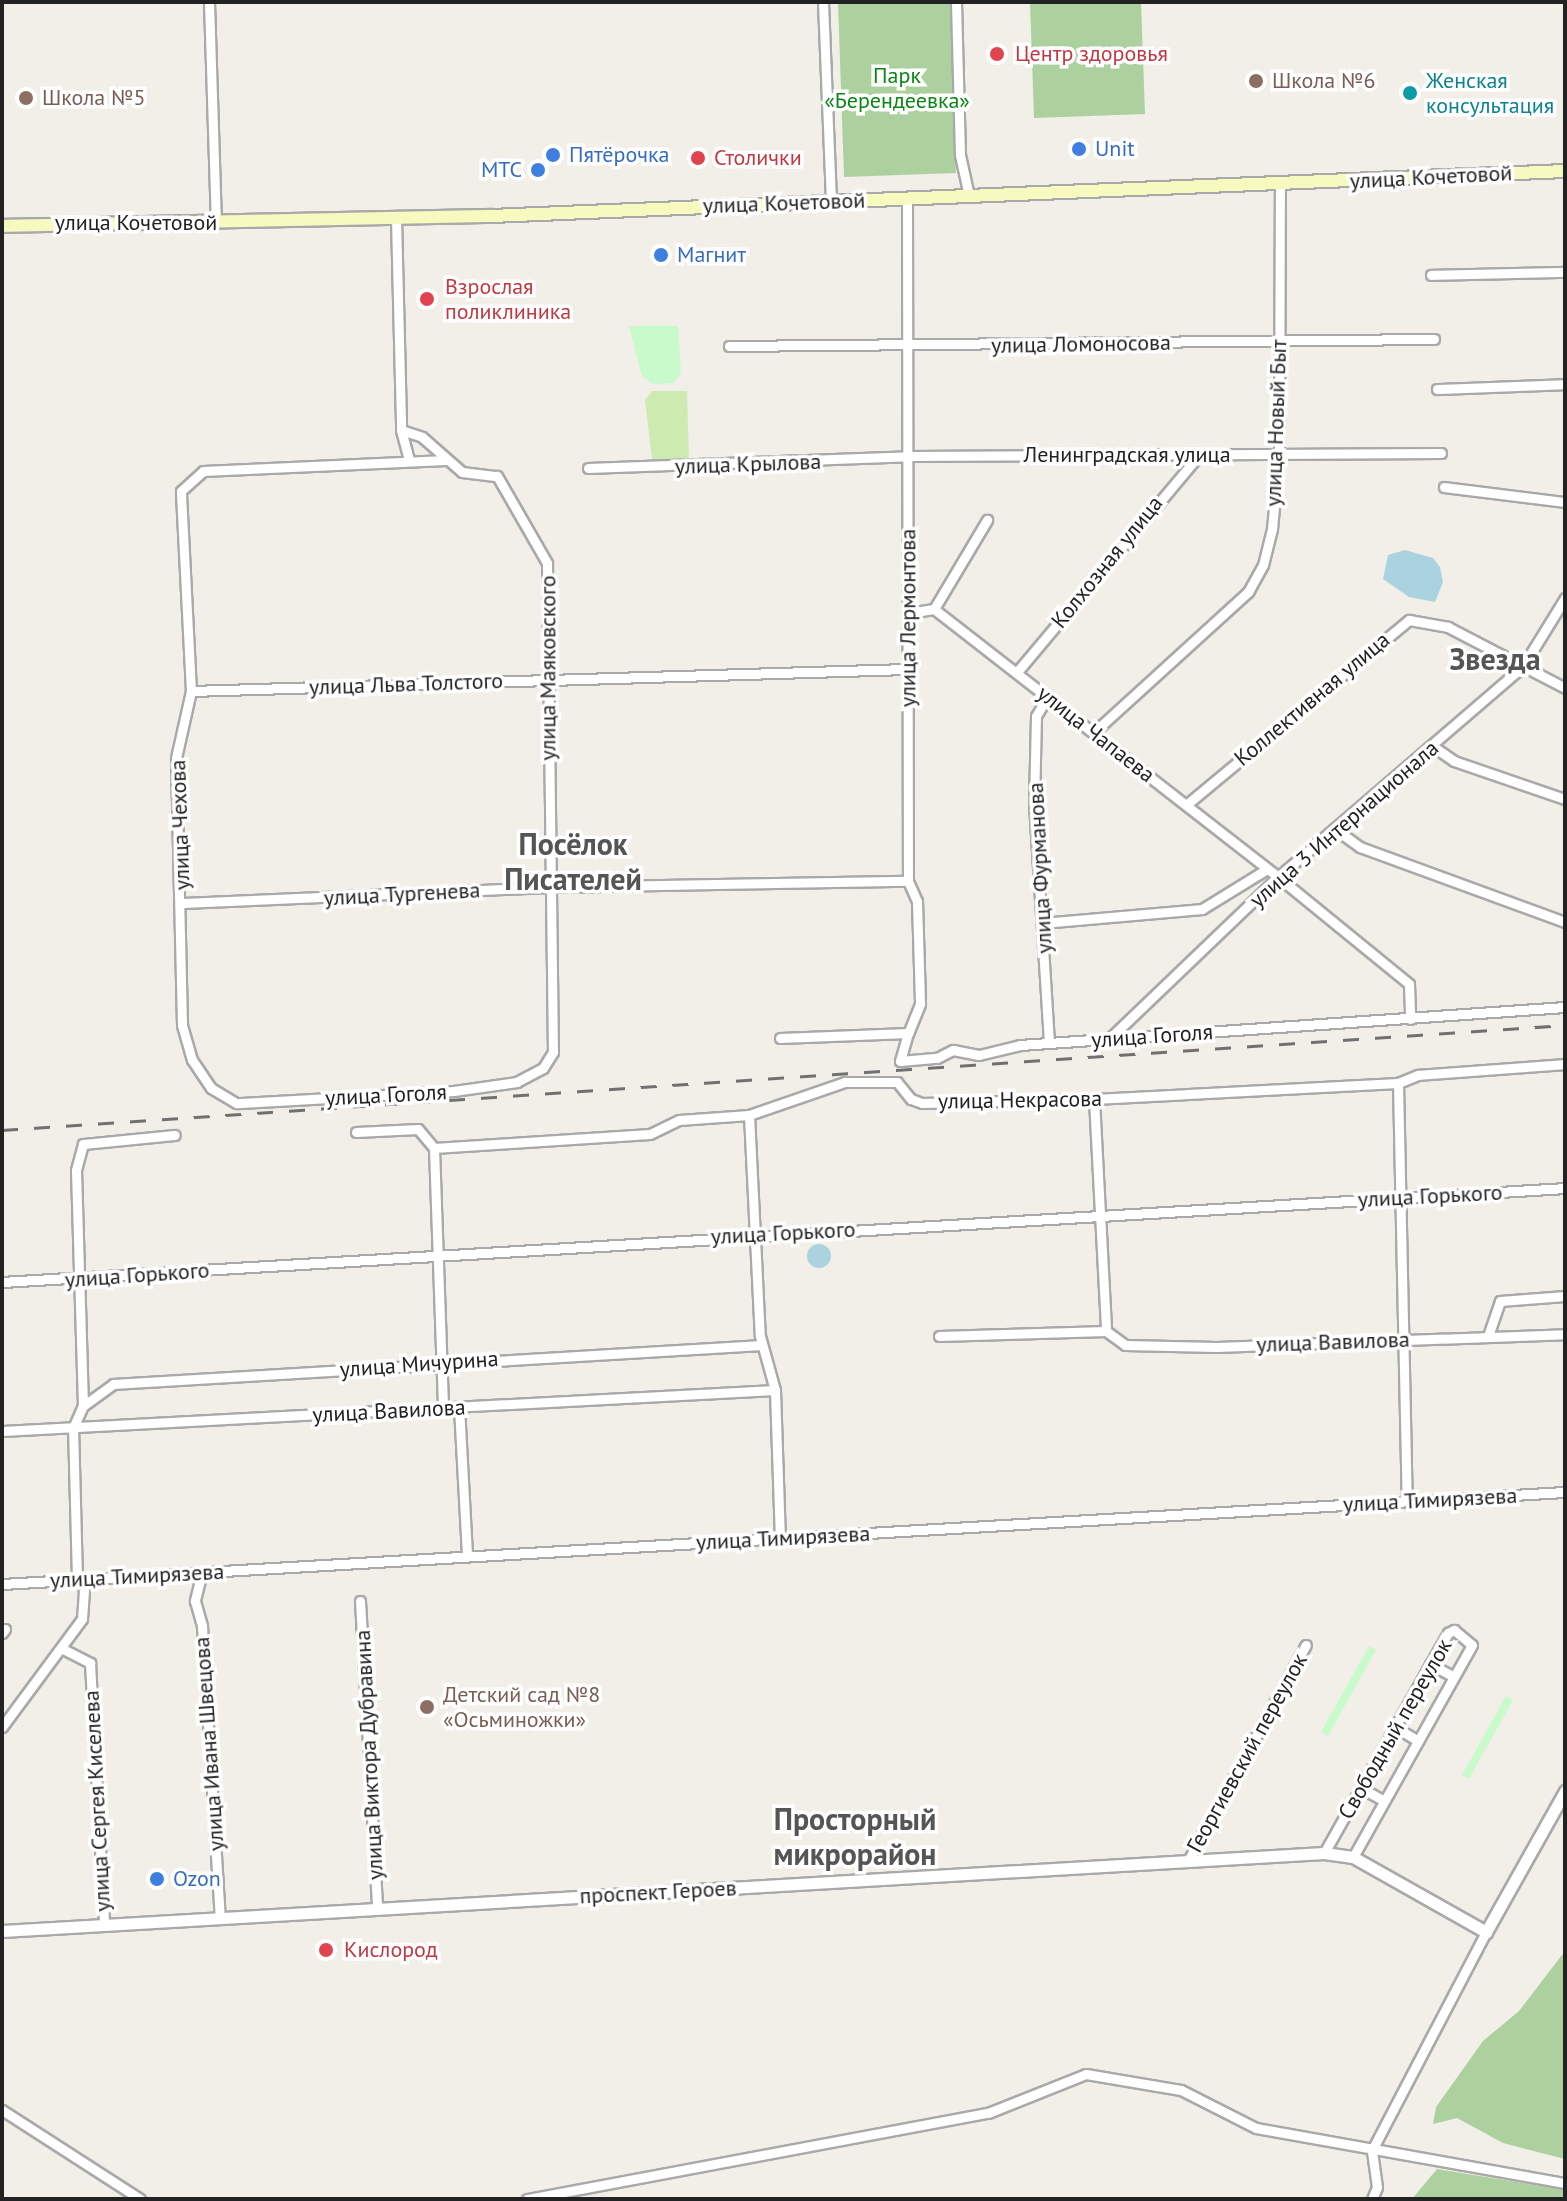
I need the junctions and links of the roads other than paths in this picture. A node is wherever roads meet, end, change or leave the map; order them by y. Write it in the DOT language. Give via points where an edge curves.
graph roads {
  1 [pos="209,2"];
  2 [pos="823,2"];
  3 [pos="956,2"];
  4 [pos="1565,171"];
  5 [pos="1280,184"];
  6 [pos="969,196"];
  7 [pos="907,198"];
  8 [pos="831,200"];
  9 [pos="396,218"];
  10 [pos="216,223"];
  11 [pos="2,226"];
  12 [pos="1565,272"];
  13 [pos="1431,275"];
  14 [pos="1434,339"];
  15 [pos="1279,341"];
  16 [pos="729,346"];
  17 [pos="910,347"];
  18 [pos="1565,384"];
  19 [pos="1437,389"];
  20 [pos="401,430"];
  21 [pos="1441,453"];
  22 [pos="1279,454"];
  23 [pos="1199,455"];
  24 [pos="909,456"];
  25 [pos="409,459"];
  26 [pos="446,460"];
  27 [pos="588,468"];
  28 [pos="1444,487"];
  29 [pos="1565,502"];
  30 [pos="987,520"];
  31 [pos="1565,598"];
  32 [pos="934,609"];
  33 [pos="908,613"];
  34 [pos="1523,666"];
  35 [pos="908,669"];
  36 [pos="1017,672"];
  37 [pos="546,679"];
  38 [pos="1565,688"];
  39 [pos="191,691"];
  40 [pos="1048,696"];
  41 [pos="1093,733"];
  42 [pos="1434,747"];
  43 [pos="1565,799"];
  44 [pos="1186,805"];
  45 [pos="1335,829"];
  46 [pos="1267,869"];
  47 [pos="1278,877"];
  48 [pos="908,881"];
  49 [pos="550,887"];
  50 [pos="183,903"];
  51 [pos="1565,922"];
  52 [pos="1042,923"];
  53 [pos="1565,1007"];
  54 [pos="1410,1019"];
  55 [pos="908,1033"];
  56 [pos="780,1038"];
  57 [pos="1109,1039"];
  58 [pos="1049,1043"];
  59 [pos="553,1052"];
  60 [pos="1565,1064"];
  61 [pos="1398,1083"];
  62 [pos="211,1088"];
  63 [pos="1094,1099"];
  64 [pos="749,1115"];
  65 [pos="356,1132"];
  66 [pos="175,1135"];
  67 [pos="434,1148"];
  68 [pos="1565,1188"];
  69 [pos="1401,1197"];
  70 [pos="1103,1215"];
  71 [pos="754,1235"];
  72 [pos="438,1254"];
  73 [pos="79,1279"];
  74 [pos="2,1282"];
  75 [pos="1565,1296"];
  76 [pos="1106,1331"];
  77 [pos="1565,1334"];
  78 [pos="939,1336"];
  79 [pos="1488,1336"];
  80 [pos="1405,1339"];
  81 [pos="762,1345"];
  82 [pos="442,1362"];
  83 [pos="775,1390"];
  84 [pos="83,1406"];
  85 [pos="459,1407"];
  86 [pos="443,1408"];
  87 [pos="73,1428"];
  88 [pos="2,1431"];
  89 [pos="1565,1492"];
  90 [pos="1407,1501"];
  91 [pos="780,1538"];
  92 [pos="467,1556"];
  93 [pos="202,1572"];
  94 [pos="77,1579"];
  95 [pos="2,1584"];
  96 [pos="360,1601"];
  97 [pos="1306,1645"];
  98 [pos="61,1648"];
  99 [pos="1430,1664"];
  100 [pos="1454,1677"];
  101 [pos="2,1727"];
  102 [pos="1395,1727"];
  103 [pos="1418,1741"];
  104 [pos="1361,1788"];
  105 [pos="1565,1791"];
  106 [pos="1384,1801"];
  107 [pos="1324,1853"];
  108 [pos="1353,1857"];
  109 [pos="1188,1861"];
  110 [pos="377,1908"];
  111 [pos="220,1918"];
  112 [pos="104,1925"];
  113 [pos="2,1931"];
  114 [pos="1486,1932"];
  115 [pos="2,2110"];
  116 [pos="1372,2150"];
  117 [pos="1565,2183"];
  118 [pos="140,2199"];
  119 [pos="527,2199"];
  120 [pos="1372,2199"];
  1 -- 10 [label="street"];
  2 -- 8 [label="street"];
  3 -- 6 [label="street" via="960,155"];
  4 -- 5 [label="main road, улица Кочетовой"];
  5 -- 6 [label="main road, улица Кочетовой"];
  5 -- 15 [label="street, улица Новый Быт"];
  6 -- 7 [label="main road, улица Кочетовой"];
  7 -- 8 [label="main road, улица Кочетовой"];
  7 -- 17 [label="street, улица Лермонтова"];
  8 -- 9 [label="main road, улица Кочетовой"];
  9 -- 10 [label="main road, улица Кочетовой"];
  9 -- 20 [label="street"];
  10 -- 11 [label="main road, улица Кочетовой"];
  12 -- 13 [label="street"];
  14 -- 15 [label="street, улица Ломоносова"];
  15 -- 17 [label="street, улица Ломоносова"];
  15 -- 22 [label="street, улица Новый Быт"];
  16 -- 17 [label="street, улица Ломоносова"];
  17 -- 24 [label="street, улица Лермонтова"];
  18 -- 19 [label="street"];
  20 -- 25 [label="street"];
  20 -- 26 [label="street, улица Маяковского" via="422,437"];
  21 -- 22 [label="street, Ленинградская улица"];
  22 -- 23 [label="street, Ленинградская улица"];
  22 -- 41 [label="street, улица Новый Быт" via="1272,529 1248,592"];
  23 -- 24 [label="street, Ленинградская улица"];
  23 -- 36 [label="street, Колхозная улица"];
  24 -- 27 [label="street, улица Крылова"];
  24 -- 33 [label="street, улица Лермонтова"];
  25 -- 26 [label="street"];
  25 -- 39 [label="street, улица Чехова" via="203,471 181,491"];
  26 -- 37 [label="street, улица Маяковского" via="462,472 497,476 547,563"];
  28 -- 29 [label="street"];
  30 -- 32 [label="street"];
  31 -- 34 [label="street, улица 3 Интернационала"];
  32 -- 33 [label="street"];
  32 -- 36 [label="street, улица Чапаева"];
  33 -- 35 [label="street, улица Лермонтова"];
  34 -- 38 [label="street, Коллективная улица"];
  34 -- 42 [label="street, улица 3 Интернационала"];
  34 -- 44 [label="street, Коллективная улица" via="1448,627 1409,620"];
  35 -- 37 [label="street, улица Льва Толстого"];
  35 -- 48 [label="street, улица Лермонтова"];
  36 -- 40 [label="street, улица Чапаева"];
  37 -- 39 [label="street, улица Льва Толстого"];
  37 -- 49 [label="street, улица Маяковского"];
  39 -- 50 [label="street, улица Чехова" via="176,758 182,857 177,874"];
  40 -- 41 [label="street, улица Чапаева"];
  40 -- 52 [label="street, улица Фурманова" via="1036,716 1034,804"];
  41 -- 44 [label="street, улица Чапаева"];
  42 -- 43 [label="street" via="1454,761"];
  42 -- 45 [label="street, улица 3 Интернационала"];
  44 -- 46 [label="street, улица Чапаева"];
  45 -- 47 [label="street, улица 3 Интернационала"];
  45 -- 51 [label="street" via="1360,847"];
  46 -- 47 [label="street, улица Чапаева"];
  46 -- 52 [label="street" via="1202,909"];
  47 -- 54 [label="street, улица Чапаева" via="1409,984"];
  47 -- 57 [label="street, улица 3 Интернационала"];
  48 -- 49 [label="street, улица Тургенева"];
  48 -- 55 [label="street, улица Лермонтова" via="917,901 920,1004"];
  49 -- 50 [label="street, улица Тургенева"];
  49 -- 59 [label="street, улица Маяковского"];
  50 -- 62 [label="street, улица Чехова" via="182,1025 192,1060"];
  52 -- 58 [label="street, улица Фурманова"];
  53 -- 54 [label="street, улица Гоголя"];
  54 -- 57 [label="street, улица Гоголя"];
  55 -- 56 [label="street"];
  55 -- 58 [label="street, улица Гоголя" via="900,1061 937,1058 953,1050 979,1055"];
  57 -- 58 [label="street, улица Гоголя"];
  59 -- 62 [label="street, улица Гоголя" via="543,1068 517,1082 454,1091 236,1103"];
  60 -- 61 [label="street, улица Некрасова" via="1418,1075"];
  61 -- 63 [label="street, улица Некрасова"];
  61 -- 69 [label="street"];
  63 -- 64 [label="street, улица Некрасова" via="922,1103 911,1099 897,1082 845,1082"];
  63 -- 70 [label="street"];
  64 -- 67 [label="street, улица Некрасова" via="679,1120 650,1134"];
  64 -- 71 [label="street"];
  65 -- 67 [label="street" via="418,1129"];
  66 -- 73 [label="street" via="83,1144 76,1170"];
  67 -- 72 [label="street"];
  68 -- 69 [label="street, улица Горького"];
  69 -- 70 [label="street, улица Горького"];
  69 -- 80 [label="street"];
  70 -- 71 [label="street, улица Горького"];
  70 -- 76 [label="street"];
  71 -- 72 [label="street, улица Горького"];
  71 -- 81 [label="street"];
  72 -- 73 [label="street, улица Горького"];
  72 -- 82 [label="street"];
  73 -- 74 [label="street, улица Горького"];
  73 -- 84 [label="street"];
  75 -- 79 [label="street" via="1500,1301"];
  76 -- 78 [label="street"];
  76 -- 80 [label="street, улица Вавилова" via="1125,1345"];
  77 -- 79 [label="street, улица Вавилова"];
  79 -- 80 [label="street, улица Вавилова"];
  80 -- 90 [label="street"];
  81 -- 82 [label="street, улица Мичурина"];
  81 -- 83 [label="street"];
  82 -- 84 [label="street, улица Мичурина" via="113,1384"];
  82 -- 86 [label="street"];
  83 -- 85 [label="street, улица Вавилова"];
  83 -- 91 [label="street"];
  84 -- 87 [label="street"];
  85 -- 86 [label="street, улица Вавилова"];
  85 -- 92 [label="street"];
  86 -- 87 [label="street, улица Вавилова"];
  87 -- 88 [label="street, улица Вавилова"];
  87 -- 94 [label="street"];
  89 -- 90 [label="street, улица Тимирязева"];
  90 -- 91 [label="street, улица Тимирязева"];
  91 -- 92 [label="street, улица Тимирязева"];
  92 -- 93 [label="street, улица Тимирязева"];
  93 -- 94 [label="street, улица Тимирязева"];
  93 -- 111 [label="street, улица Ивана Швецова" via="195,1601 202,1626"];
  94 -- 95 [label="street, улица Тимирязева"];
  94 -- 98 [label="street" via="84,1588 82,1619"];
  96 -- 110 [label="street, улица Виктора Дубравина"];
  97 -- 109 [label="street, Георгиевский переулок"];
  98 -- 101 [label="street"];
  98 -- 112 [label="street, улица Сергея Киселева" via="90,1663"];
  99 -- 100 [label="street"];
  99 -- 100 [label="street, Свободный переулок" via="1448,1633 1469,1638 1472,1645"];
  99 -- 102 [label="street, Свободный переулок"];
  100 -- 103 [label="street, Свободный переулок"];
  102 -- 103 [label="street"];
  102 -- 104 [label="street, Свободный переулок"];
  103 -- 106 [label="street, Свободный переулок"];
  104 -- 106 [label="street"];
  104 -- 107 [label="street, Свободный переулок"];
  105 -- 114 [label="street"];
  106 -- 108 [label="street, Свободный переулок"];
  107 -- 108 [label="street, проспект Героев"];
  107 -- 109 [label="street, проспект Героев"];
  108 -- 114 [label="street, проспект Героев"];
  109 -- 110 [label="street, проспект Героев"];
  110 -- 111 [label="street, проспект Героев"];
  111 -- 112 [label="street, проспект Героев"];
  112 -- 113 [label="street, проспект Героев"];
  114 -- 116 [label="street"];
  115 -- 118 [label="street"];
  116 -- 117 [label="street"];
  116 -- 119 [label="street" via="1256,2128 1216,2113 1181,2090 1086,2074 988,2113"];
  116 -- 120 [label="street" via="1377,2187"];
}
